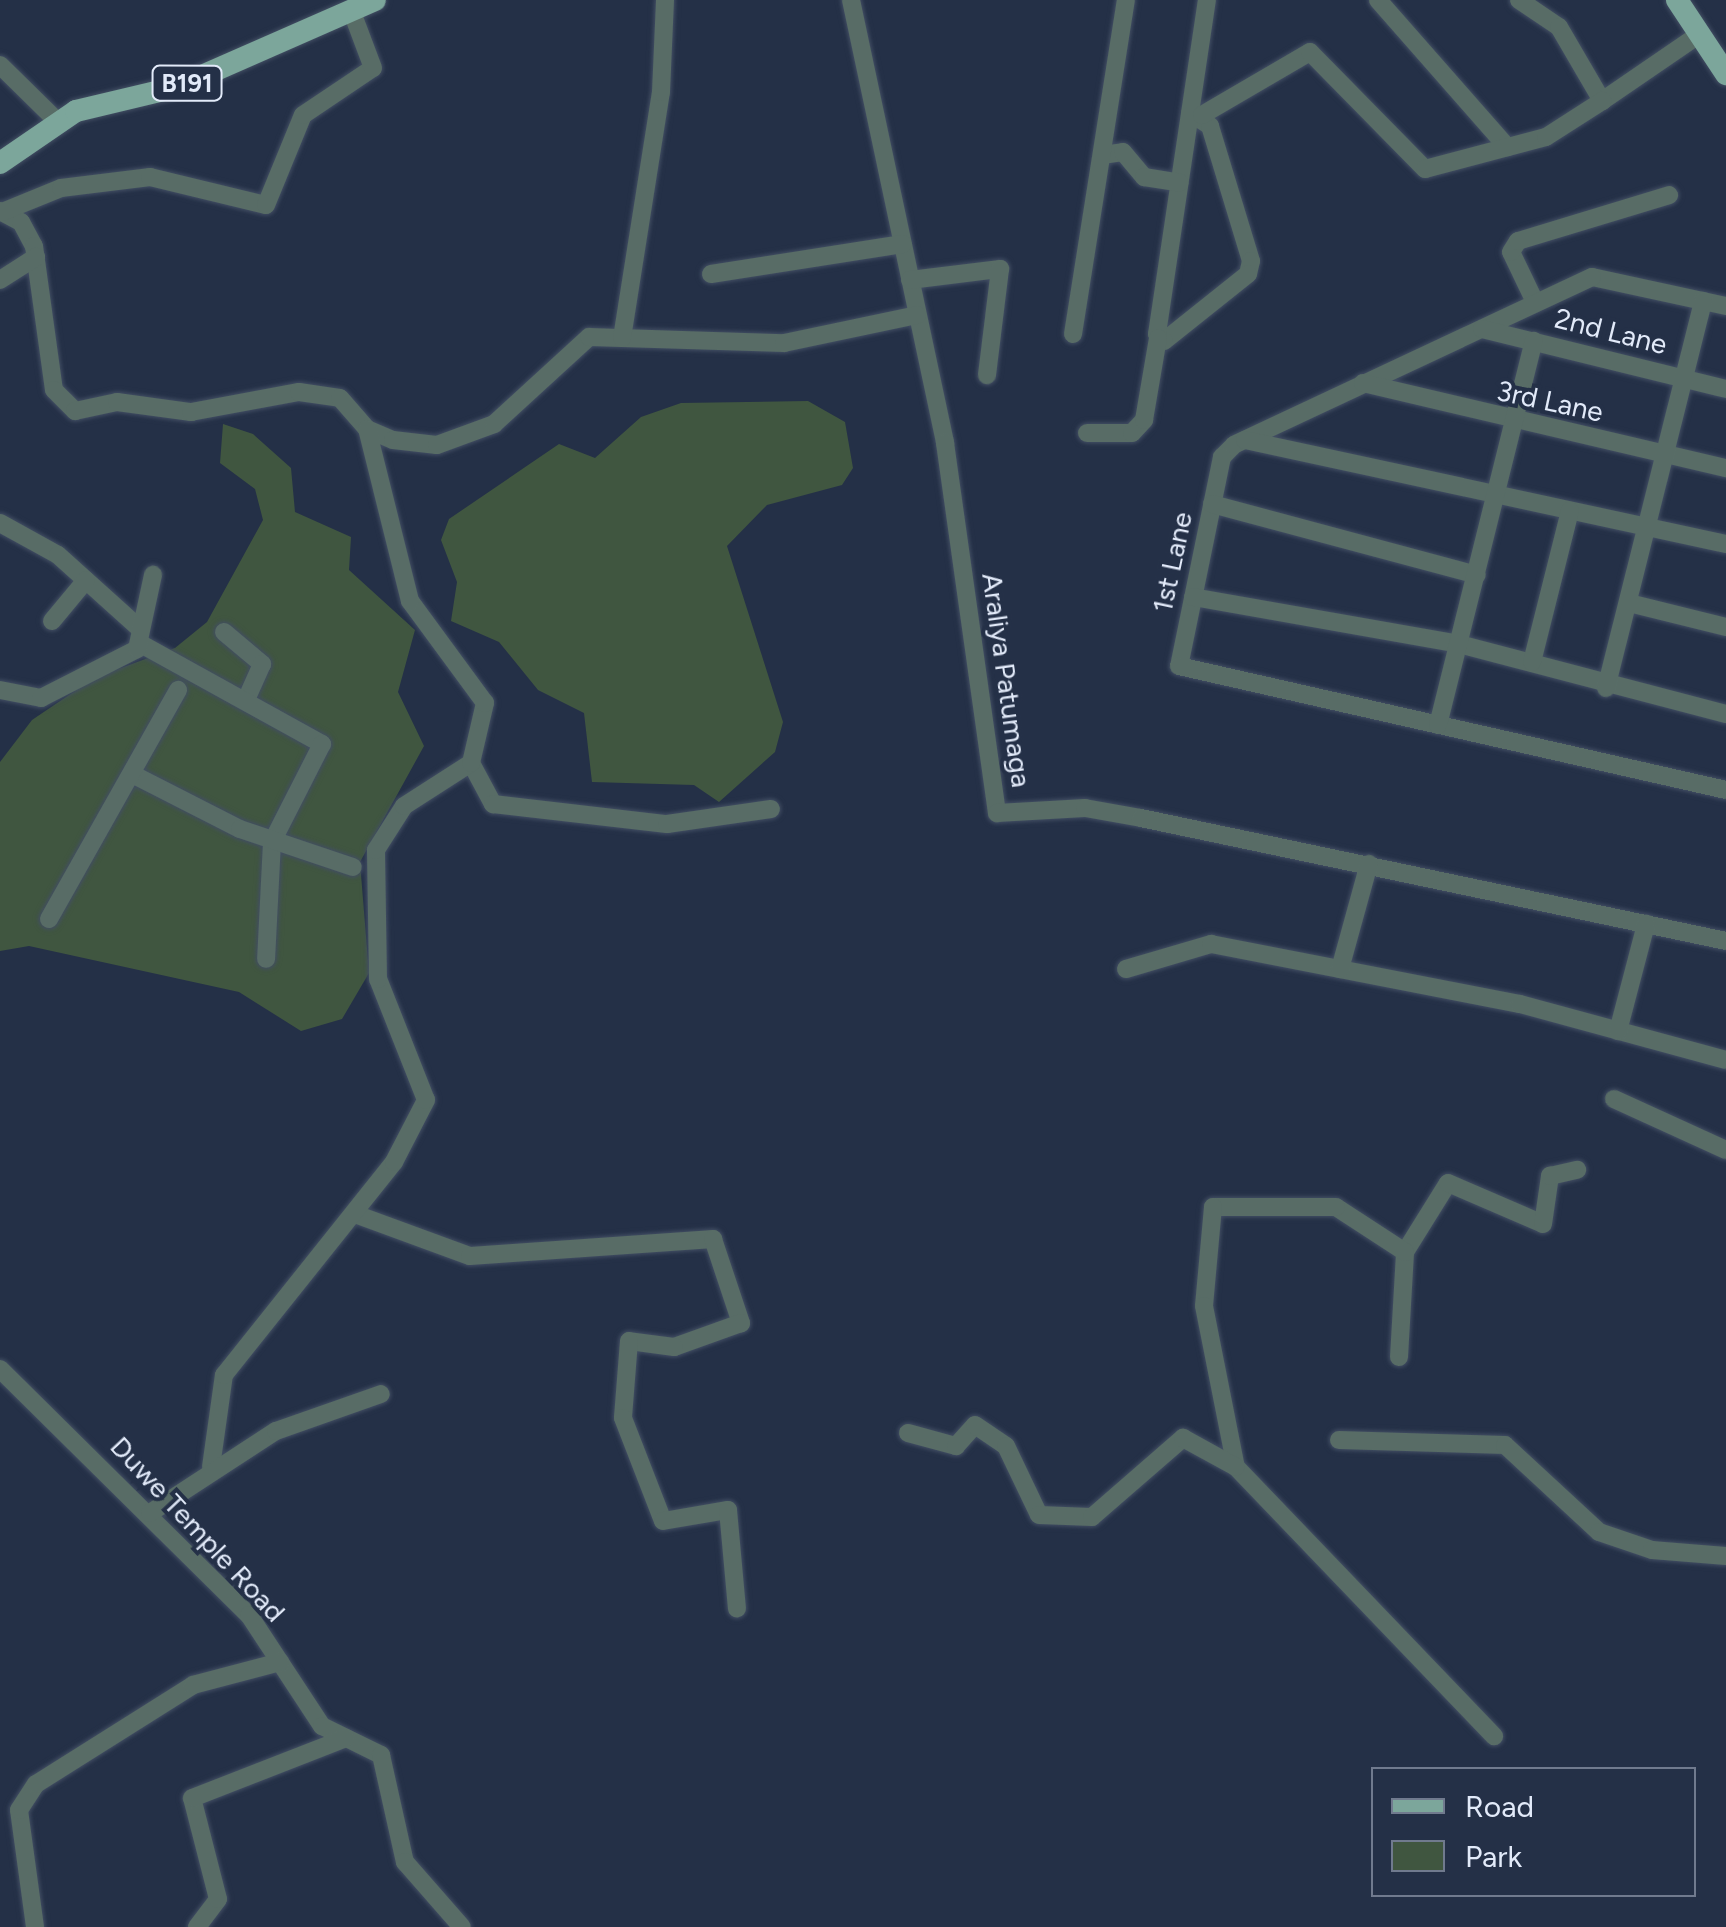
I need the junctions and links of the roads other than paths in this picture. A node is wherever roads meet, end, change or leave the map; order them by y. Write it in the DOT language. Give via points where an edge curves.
graph roads {
  1 [pos="376,0"];
  2 [pos="665,0"];
  3 [pos="851,0"];
  4 [pos="1126,0"];
  5 [pos="1207,0"];
  6 [pos="1378,0"];
  7 [pos="1519,0"];
  8 [pos="1677,0"];
  9 [pos="352,12"];
  10 [pos="1700,34"];
  11 [pos="0,65"];
  12 [pos="1726,74"];
  13 [pos="1602,100"];
  14 [pos="1196,114"];
  15 [pos="58,122"];
  16 [pos="1508,147"];
  17 [pos="1102,155"];
  18 [pos="0,163"];
  19 [pos="1180,183"];
  20 [pos="1670,194"];
  21 [pos="1,211"];
  22 [pos="903,244"];
  23 [pos="36,257"];
  24 [pos="711,274"];
  25 [pos="0,280"];
  26 [pos="910,280"];
  27 [pos="1702,300"];
  28 [pos="1535,302"];
  29 [pos="1726,306"];
  30 [pos="917,315"];
  31 [pos="1482,329"];
  32 [pos="1073,334"];
  33 [pos="622,338"];
  34 [pos="1158,338"];
  35 [pos="1534,341"];
  36 [pos="987,375"];
  37 [pos="1687,378"];
  38 [pos="1364,383"];
  39 [pos="1726,389"];
  40 [pos="1514,422"];
  41 [pos="367,429"];
  42 [pos="1086,433"];
  43 [pos="1245,440"];
  44 [pos="1667,454"];
  45 [pos="1726,468"];
  46 [pos="1496,497"];
  47 [pos="1212,504"];
  48 [pos="1570,511"];
  49 [pos="0,523"];
  50 [pos="1649,526"];
  51 [pos="1726,544"];
  52 [pos="153,575"];
  53 [pos="1476,575"];
  54 [pos="86,580"];
  55 [pos="1193,597"];
  56 [pos="1629,603"];
  57 [pos="52,621"];
  58 [pos="1726,627"];
  59 [pos="224,632"];
  60 [pos="140,636"];
  61 [pos="1459,644"];
  62 [pos="1532,662"];
  63 [pos="1606,688"];
  64 [pos="0,690"];
  65 [pos="178,690"];
  66 [pos="246,700"];
  67 [pos="1726,714"];
  68 [pos="1438,725"];
  69 [pos="471,763"];
  70 [pos="132,774"];
  71 [pos="1726,790"];
  72 [pos="771,809"];
  73 [pos="272,842"];
  74 [pos="1369,864"];
  75 [pos="353,867"];
  76 [pos="49,919"];
  77 [pos="1646,924"];
  78 [pos="1726,941"];
  79 [pos="266,959"];
  80 [pos="1126,969"];
  81 [pos="1340,969"];
  82 [pos="1618,1030"];
  83 [pos="1726,1060"];
  84 [pos="1614,1099"];
  85 [pos="1726,1150"];
  86 [pos="1576,1170"];
  87 [pos="354,1214"];
  88 [pos="1405,1252"];
  89 [pos="1399,1357"];
  90 [pos="0,1369"];
  91 [pos="381,1394"];
  92 [pos="908,1433"];
  93 [pos="1339,1440"];
  94 [pos="211,1467"];
  95 [pos="1236,1467"];
  96 [pos="150,1513"];
  97 [pos="1726,1556"];
  98 [pos="737,1610"];
  99 [pos="280,1662"];
  100 [pos="1494,1736"];
  101 [pos="346,1738"];
  102 [pos="35,1927"];
  103 [pos="197,1927"];
  104 [pos="462,1927"];
  1 -- 9 [label="main road, B191"];
  2 -- 33 [label="street" via="661,92"];
  3 -- 22 [label="street, Araliya Patumaga"];
  4 -- 17 [label="street"];
  5 -- 14 [label="street"];
  6 -- 16 [label="street"];
  7 -- 13 [label="street" via="1559,26"];
  8 -- 10 [label="main road"];
  9 -- 15 [label="main road, B191" via="196,80"];
  9 -- 21 [label="street" via="372,68 303,114 266,205 150,176 61,188"];
  10 -- 12 [label="main road"];
  10 -- 13 [label="street"];
  11 -- 15 [label="street"];
  13 -- 16 [label="street" via="1546,136"];
  14 -- 16 [label="street" via="1310,52 1426,169"];
  14 -- 19 [label="street"];
  14 -- 34 [label="street" via="1252,261 1171,339"];
  15 -- 18 [label="main road, B191"];
  17 -- 19 [label="street" via="1123,152 1144,177"];
  17 -- 32 [label="street"];
  19 -- 34 [label="street"];
  20 -- 28 [label="street" via="1518,241 1511,252"];
  21 -- 23 [label="street" via="21,222"];
  22 -- 24 [label="street"];
  22 -- 26 [label="street, Araliya Patumaga"];
  23 -- 25 [label="street"];
  23 -- 41 [label="street" via="49,367 69,410 117,402 191,412 299,392 340,398"];
  26 -- 30 [label="street, Araliya Patumaga"];
  26 -- 36 [label="street" via="1000,269"];
  27 -- 28 [label="street, 1st Lane" via="1592,276"];
  27 -- 29 [label="street, 1st Lane"];
  27 -- 37 [label="street"];
  28 -- 31 [label="street, 1st Lane"];
  30 -- 33 [label="street" via="784,342"];
  30 -- 74 [label="street, Araliya Patumaga" via="997,813 1084,808"];
  31 -- 35 [label="street, 2nd Lane"];
  31 -- 38 [label="street, 1st Lane"];
  33 -- 41 [label="street" via="589,337 508,414 464,439 417,444"];
  34 -- 42 [label="street" via="1144,420 1132,433"];
  35 -- 37 [label="street, 2nd Lane"];
  35 -- 40 [label="street"];
  37 -- 39 [label="street, 2nd Lane"];
  37 -- 44 [label="street"];
  38 -- 40 [label="street, 3rd Lane"];
  38 -- 43 [label="street, 1st Lane"];
  40 -- 44 [label="street, 3rd Lane"];
  40 -- 46 [label="street"];
  41 -- 69 [label="street" via="410,601 486,703"];
  43 -- 46 [label="street"];
  43 -- 47 [label="street, 1st Lane" via="1222,456"];
  44 -- 45 [label="street, 3rd Lane"];
  44 -- 50 [label="street"];
  46 -- 48 [label="street"];
  46 -- 53 [label="street"];
  47 -- 53 [label="street"];
  47 -- 55 [label="street, 1st Lane"];
  48 -- 50 [label="street"];
  48 -- 62 [label="street"];
  49 -- 54 [label="street"];
  50 -- 51 [label="street"];
  50 -- 56 [label="street"];
  52 -- 60 [label="street"];
  53 -- 61 [label="street"];
  54 -- 57 [label="street"];
  54 -- 60 [label="street"];
  55 -- 61 [label="street"];
  55 -- 68 [label="street, 1st Lane" via="1178,666"];
  56 -- 58 [label="street"];
  56 -- 63 [label="street"];
  59 -- 66 [label="street" via="262,664"];
  60 -- 64 [label="street" via="41,698"];
  60 -- 66 [label="street"];
  61 -- 62 [label="street"];
  61 -- 68 [label="street"];
  62 -- 63 [label="street"];
  63 -- 67 [label="street"];
  65 -- 70 [label="street"];
  66 -- 73 [label="street" via="324,750"];
  68 -- 71 [label="street, 1st Lane"];
  69 -- 72 [label="street" via="493,804 667,824"];
  69 -- 87 [label="street" via="404,806 376,850 378,980 426,1100"];
  70 -- 73 [label="street"];
  70 -- 76 [label="street"];
  73 -- 75 [label="street"];
  73 -- 79 [label="street"];
  74 -- 77 [label="street, Araliya Patumaga"];
  74 -- 81 [label="street"];
  77 -- 78 [label="street, Araliya Patumaga"];
  77 -- 82 [label="street"];
  80 -- 81 [label="street" via="1211,944"];
  81 -- 82 [label="street"];
  82 -- 83 [label="street"];
  84 -- 85 [label="street"];
  86 -- 88 [label="street" via="1550,1176 1543,1224 1448,1183"];
  87 -- 94 [label="street" via="224,1375"];
  87 -- 98 [label="street" via="470,1256 714,1239 740,1323 674,1346 628,1341 623,1418 663,1522 728,1510"];
  88 -- 89 [label="street"];
  88 -- 95 [label="street" via="1336,1207 1213,1207 1204,1306"];
  90 -- 96 [label="street, Duwe Temple Road"];
  91 -- 94 [label="street" via="309,1416"];
  92 -- 95 [label="street" via="956,1446 976,1425 1006,1446 1039,1515 1092,1517 1183,1438"];
  93 -- 97 [label="street" via="1505,1445 1599,1532 1652,1550"];
  94 -- 96 [label="street"];
  95 -- 100 [label="street"];
  96 -- 99 [label="street, Duwe Temple Road" via="250,1615"];
  99 -- 101 [label="street, Duwe Temple Road" via="322,1726"];
  99 -- 102 [label="street" via="193,1685 36,1784 18,1810"];
  101 -- 103 [label="street" via="192,1798 218,1898"];
  101 -- 104 [label="street, Duwe Temple Road" via="381,1755 405,1862"];
}
